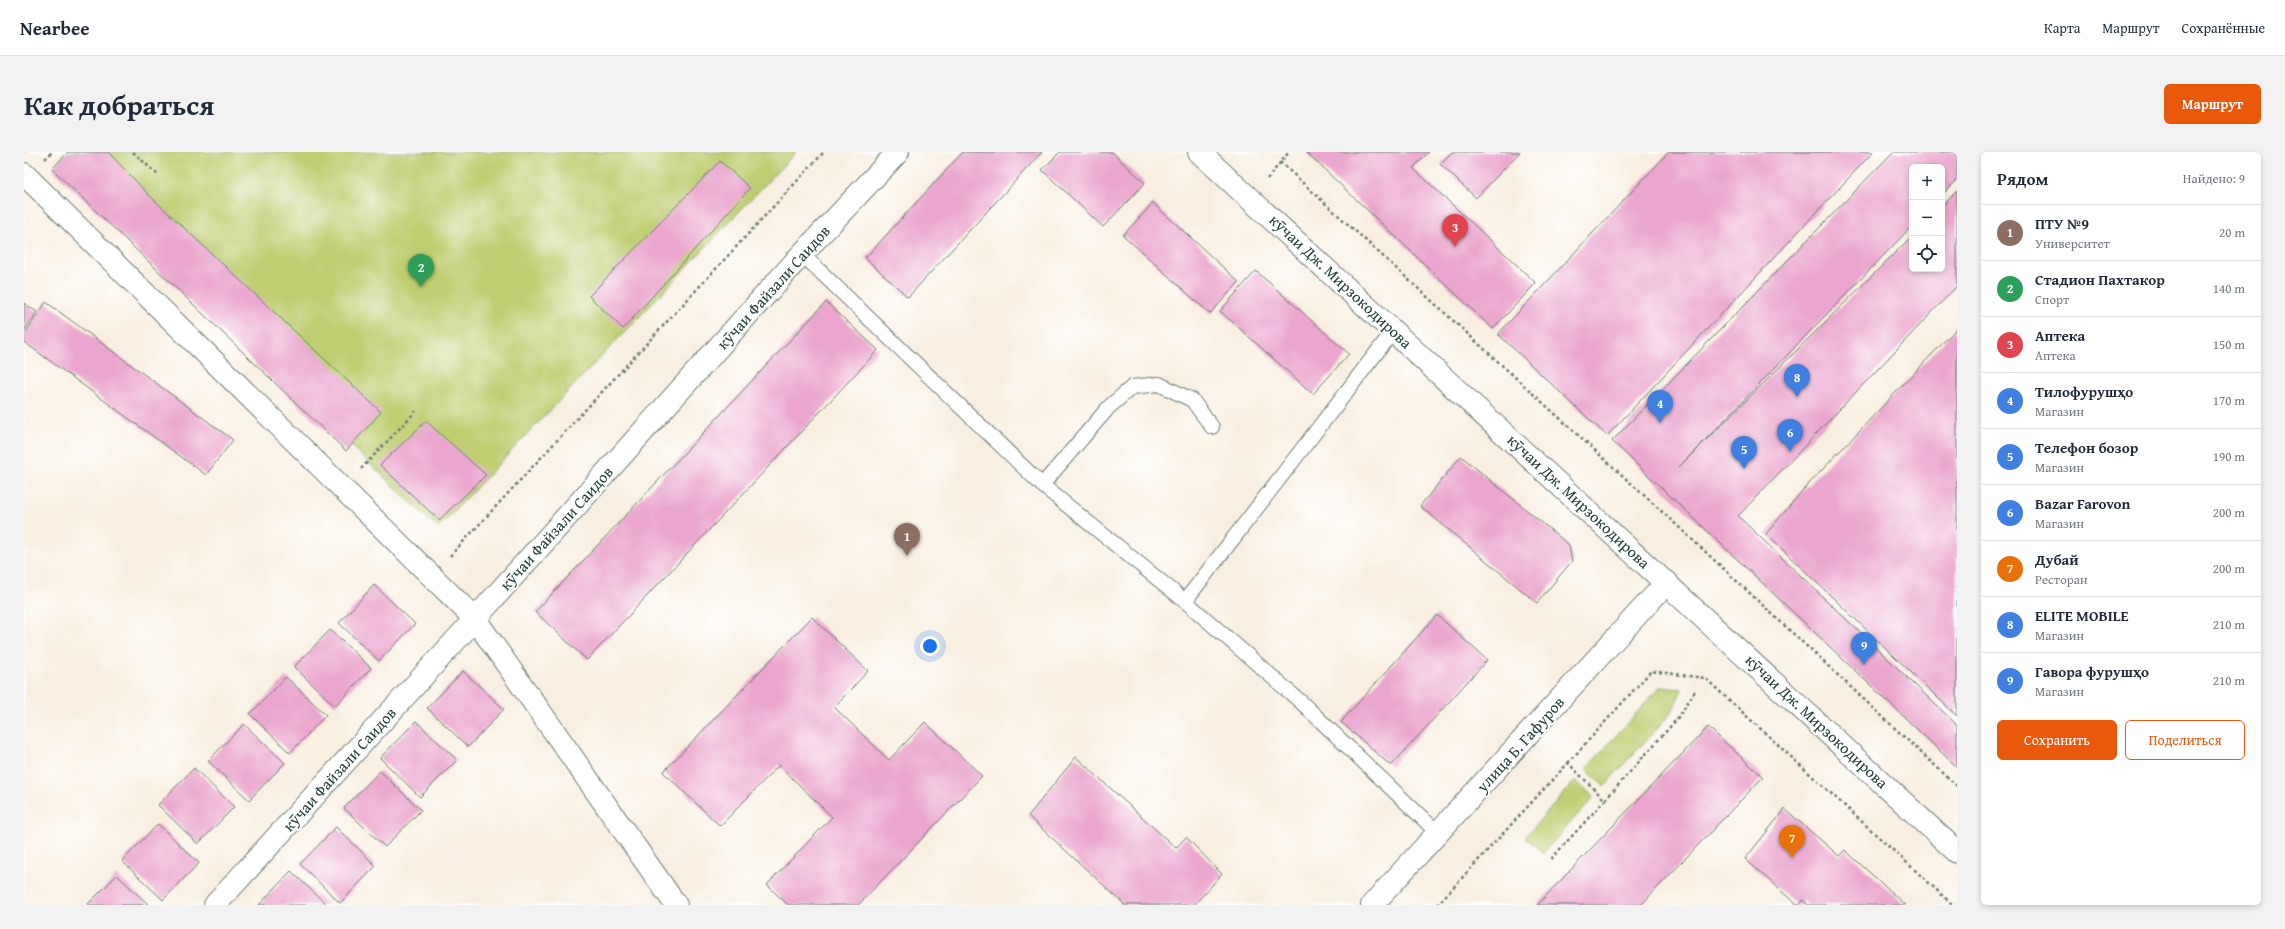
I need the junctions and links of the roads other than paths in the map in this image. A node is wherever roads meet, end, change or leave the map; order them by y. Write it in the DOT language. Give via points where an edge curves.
graph roads {
  1 [pos="898,152"];
  2 [pos="1199,152"];
  3 [pos="33,169"];
  4 [pos="802,254"];
  5 [pos="1394,330"];
  6 [pos="1212,426"];
  7 [pos="1042,486"];
  8 [pos="1667,582"];
  9 [pos="1185,601"];
  10 [pos="475,619"];
  11 [pos="1439,834"];
  12 [pos="1957,852"];
  13 [pos="215,905"];
  14 [pos="676,905"];
  15 [pos="1372,905"];
  1 -- 4 [label="street, кӯчаи Файзали Саидов"];
  2 -- 5 [label="street, кӯчаи Дж. Мирзокодирова"];
  3 -- 10 [label="street" via="342,488"];
  4 -- 7 [label="lane"];
  4 -- 10 [label="street, кӯчаи Файзали Саидов"];
  5 -- 8 [label="street, кӯчаи Дж. Мирзокодирова"];
  5 -- 9 [label="lane"];
  6 -- 7 [label="lane" via="1192,400 1159,384 1132,387 1109,407"];
  7 -- 9 [label="lane"];
  8 -- 11 [label="street, улица Б. Гафуров"];
  8 -- 12 [label="street, кӯчаи Дж. Мирзокодирова"];
  9 -- 11 [label="lane" via="1301,702"];
  10 -- 13 [label="street, кӯчаи Файзали Саидов"];
  10 -- 14 [label="street"];
  11 -- 15 [label="street, улица Б. Гафуров"];
}
